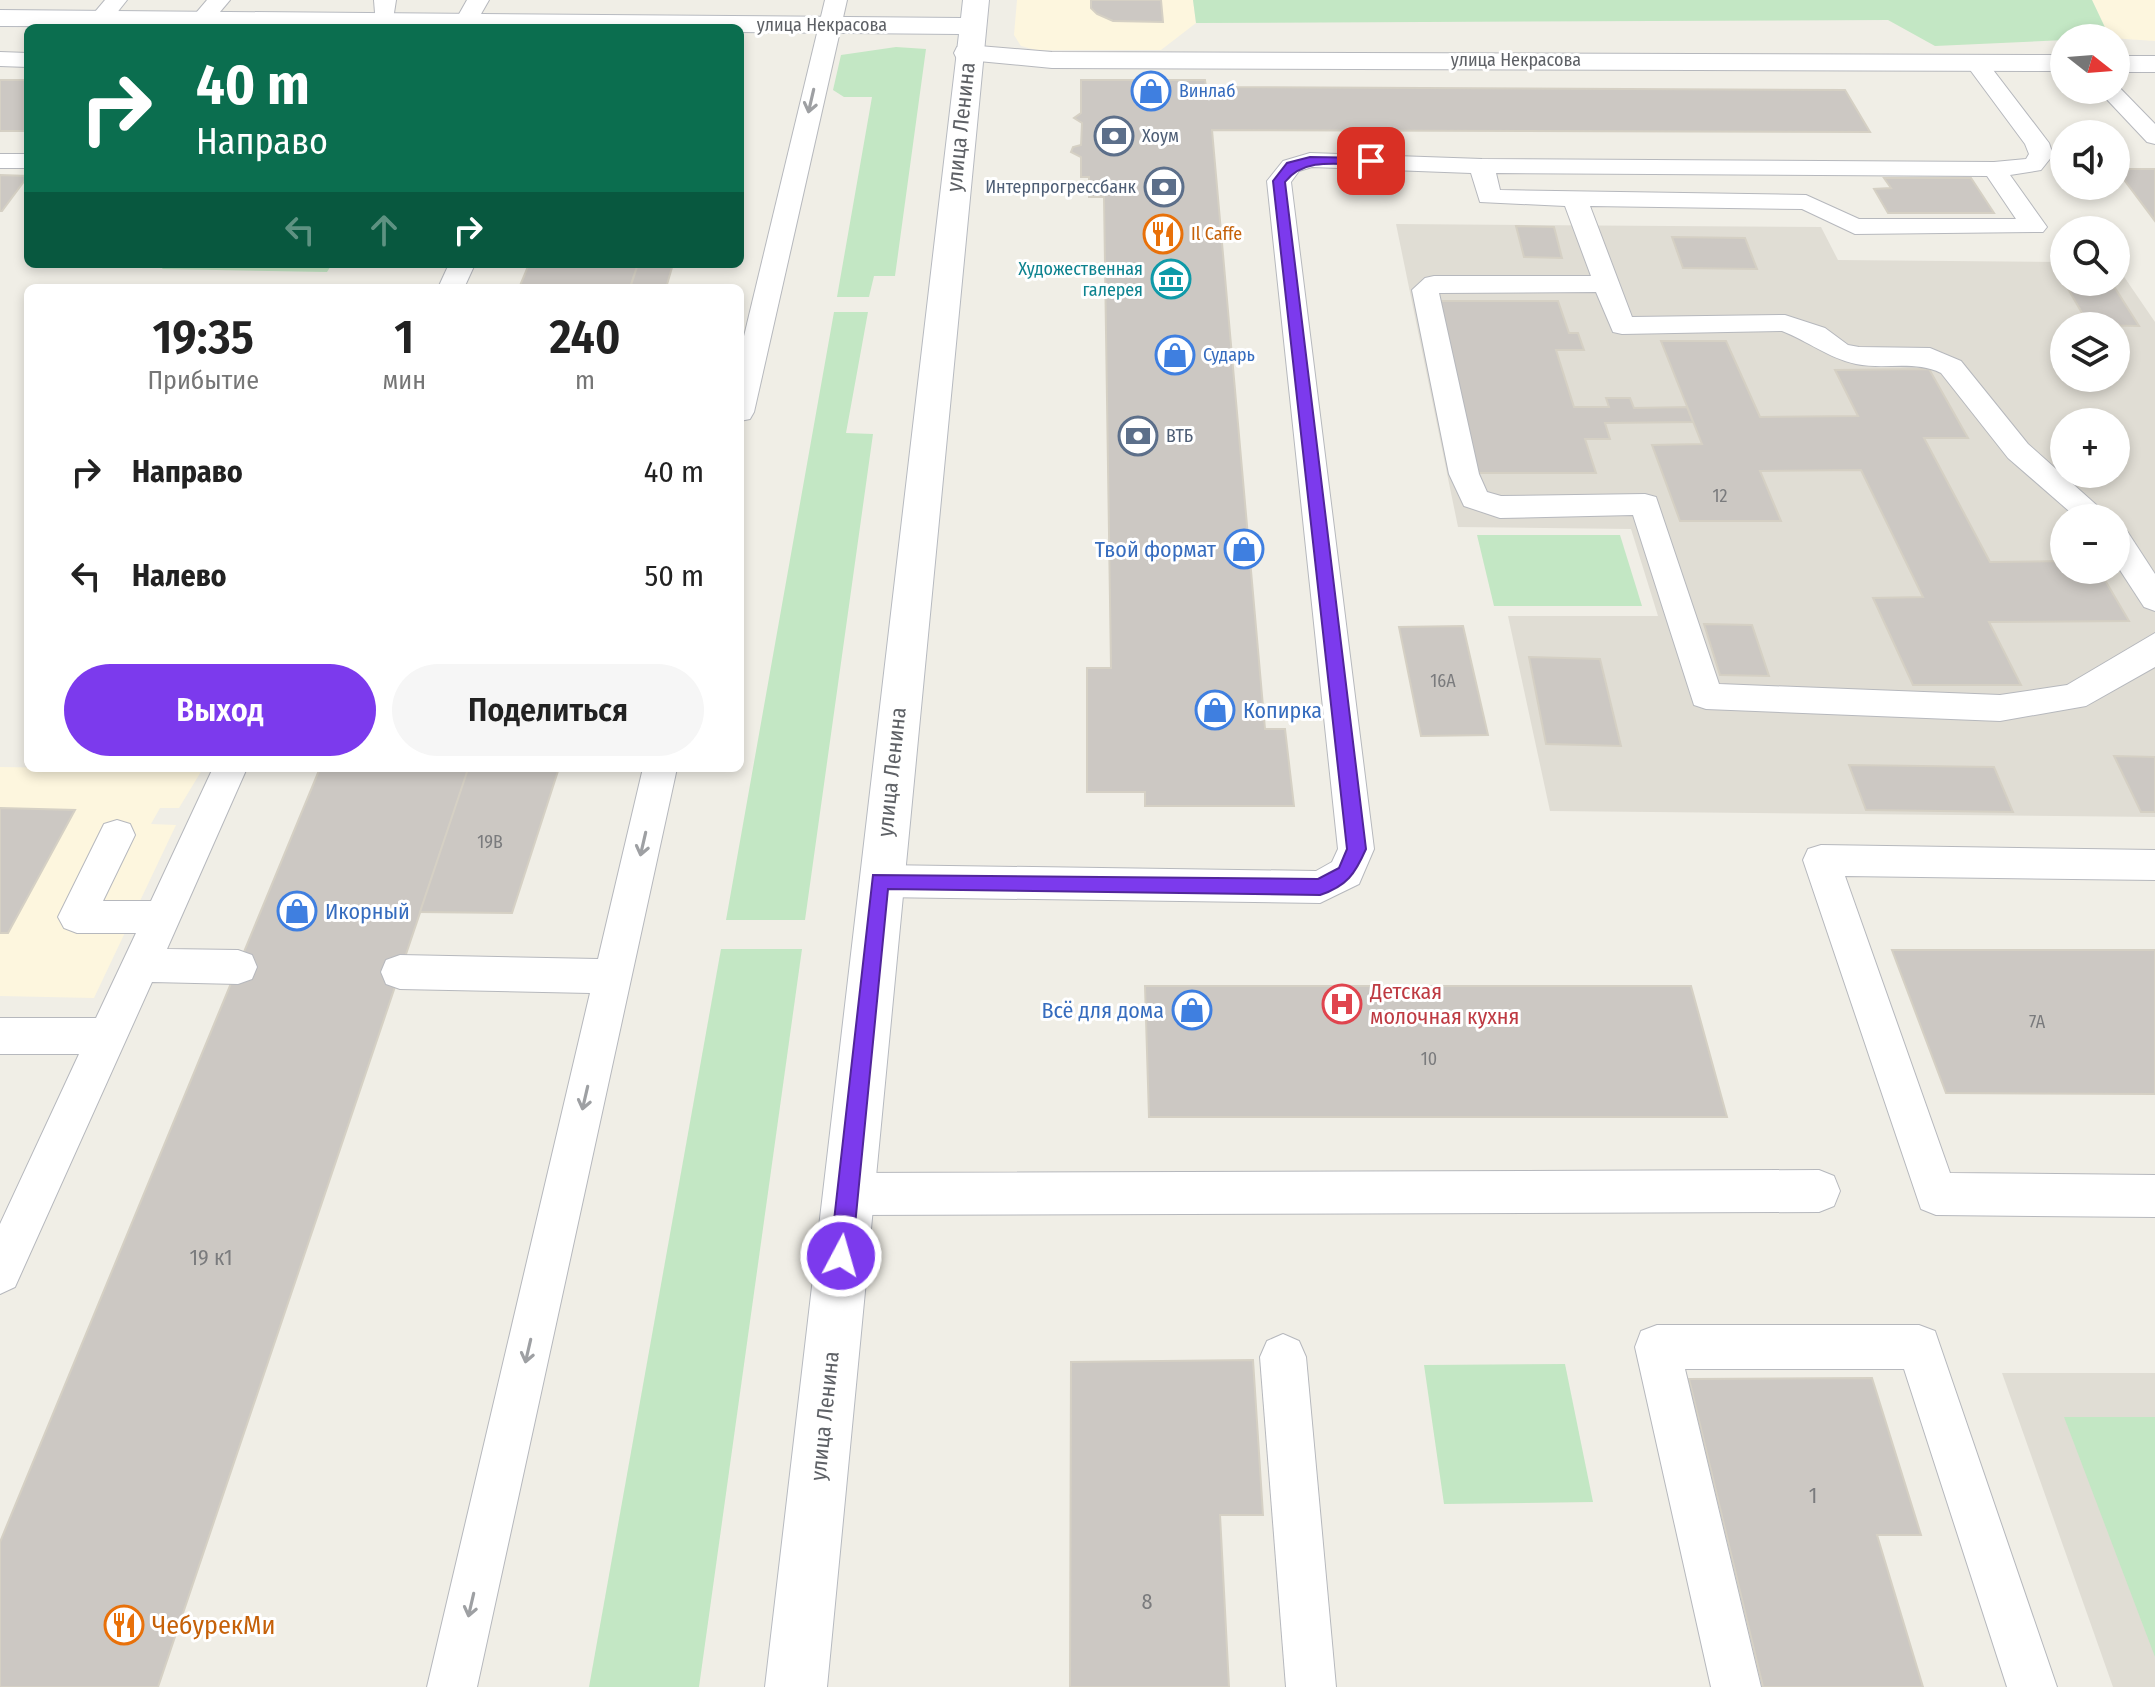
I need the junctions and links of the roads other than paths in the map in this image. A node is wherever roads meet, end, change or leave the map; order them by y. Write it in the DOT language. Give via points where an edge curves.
graph roads {
  1 [pos="219,0"];
  2 [pos="108,9"];
  3 [pos="384,10"];
  4 [pos="472,11"];
  5 [pos="833,13"];
  6 [pos="0,18"];
  7 [pos="201,20"];
  8 [pos="563,24"];
  9 [pos="616,24"];
  10 [pos="972,26"];
  11 [pos="0,59"];
  12 [pos="24,60"];
  13 [pos="1976,63"];
  14 [pos="2050,63"];
  15 [pos="2130,64"];
  16 [pos="2155,64"];
  17 [pos="2123,104"];
  18 [pos="2155,137"];
  19 [pos="0,161"];
  20 [pos="24,161"];
  21 [pos="1482,166"];
  22 [pos="1994,169"];
  23 [pos="1575,199"];
  24 [pos="1607,284"];
  25 [pos="744,395"];
  26 [pos="2080,504"];
  27 [pos="2130,561"];
  28 [pos="2155,599"];
  29 [pos="2155,645"];
  30 [pos="228,772"];
  31 [pos="659,772"];
  32 [pos="117,835"];
  33 [pos="2155,865"];
  34 [pos="880,881"];
  35 [pos="162,917"];
  36 [pos="140,965"];
  37 [pos="238,967"];
  38 [pos="400,972"];
  39 [pos="613,976"];
  40 [pos="0,1036"];
  41 [pos="108,1036"];
  42 [pos="1819,1191"];
  43 [pos="847,1194"];
  44 [pos="2155,1196"];
  45 [pos="0,1272"];
  46 [pos="1283,1357"];
  47 [pos="452,1687"];
  48 [pos="796,1687"];
  49 [pos="1311,1687"];
  50 [pos="1736,1687"];
  51 [pos="2032,1687"];
  1 -- 7 [label="lane"];
  2 -- 6 [label="street, улица Некрасова"];
  2 -- 7 [label="street, улица Некрасова"];
  3 -- 4 [label="street, улица Некрасова"];
  3 -- 7 [label="street, улица Некрасова"];
  4 -- 8 [label="street, улица Некрасова"];
  5 -- 9 [label="street, улица Некрасова"];
  5 -- 10 [label="street, улица Некрасова"];
  5 -- 25 [label="lane, one-way"];
  10 -- 13 [label="street, улица Некрасова" via="1052,60"];
  10 -- 34 [label="street, улица Ленина"];
  11 -- 12 [label="lane"];
  13 -- 14 [label="street, улица Некрасова"];
  13 -- 22 [label="lane" via="2041,155 2033,165"];
  15 -- 16 [label="street"];
  17 -- 18 [label="lane"];
  19 -- 20 [label="lane"];
  21 -- 22 [label="lane"];
  21 -- 23 [label="lane" via="1489,197"];
  21 -- 34 [label="lane" via="1310,160 1291,166 1279,181 1356,849 1346,873 1320,887"];
  22 -- 23 [label="lane" via="2034,227 1855,226 1806,202"];
  23 -- 24 [label="lane"];
  24 -- 26 [label="lane" via="1622,326 1785,323 1859,356 1930,357 1951,367 2018,451"];
  24 -- 29 [label="lane" via="1434,284 1425,290 1464,474 1475,499 1500,507 1645,504 1706,696 2000,708 2074,697 2151,654"];
  27 -- 28 [label="lane"];
  30 -- 35 [label="lane"];
  31 -- 39 [label="lane, one-way"];
  32 -- 35 [label="lane" via="77,917"];
  33 -- 44 [label="lane" via="1821,860 1936,1194"];
  34 -- 43 [label="street, улица Ленина"];
  35 -- 36 [label="lane"];
  36 -- 37 [label="lane"];
  36 -- 41 [label="lane"];
  38 -- 39 [label="lane"];
  39 -- 47 [label="lane, one-way"];
  40 -- 41 [label="lane"];
  41 -- 45 [label="lane"];
  42 -- 43 [label="lane"];
  43 -- 48 [label="street, улица Ленина"];
  46 -- 49 [label="lane"];
  50 -- 51 [label="lane" via="1657,1347 1919,1347"];
}
